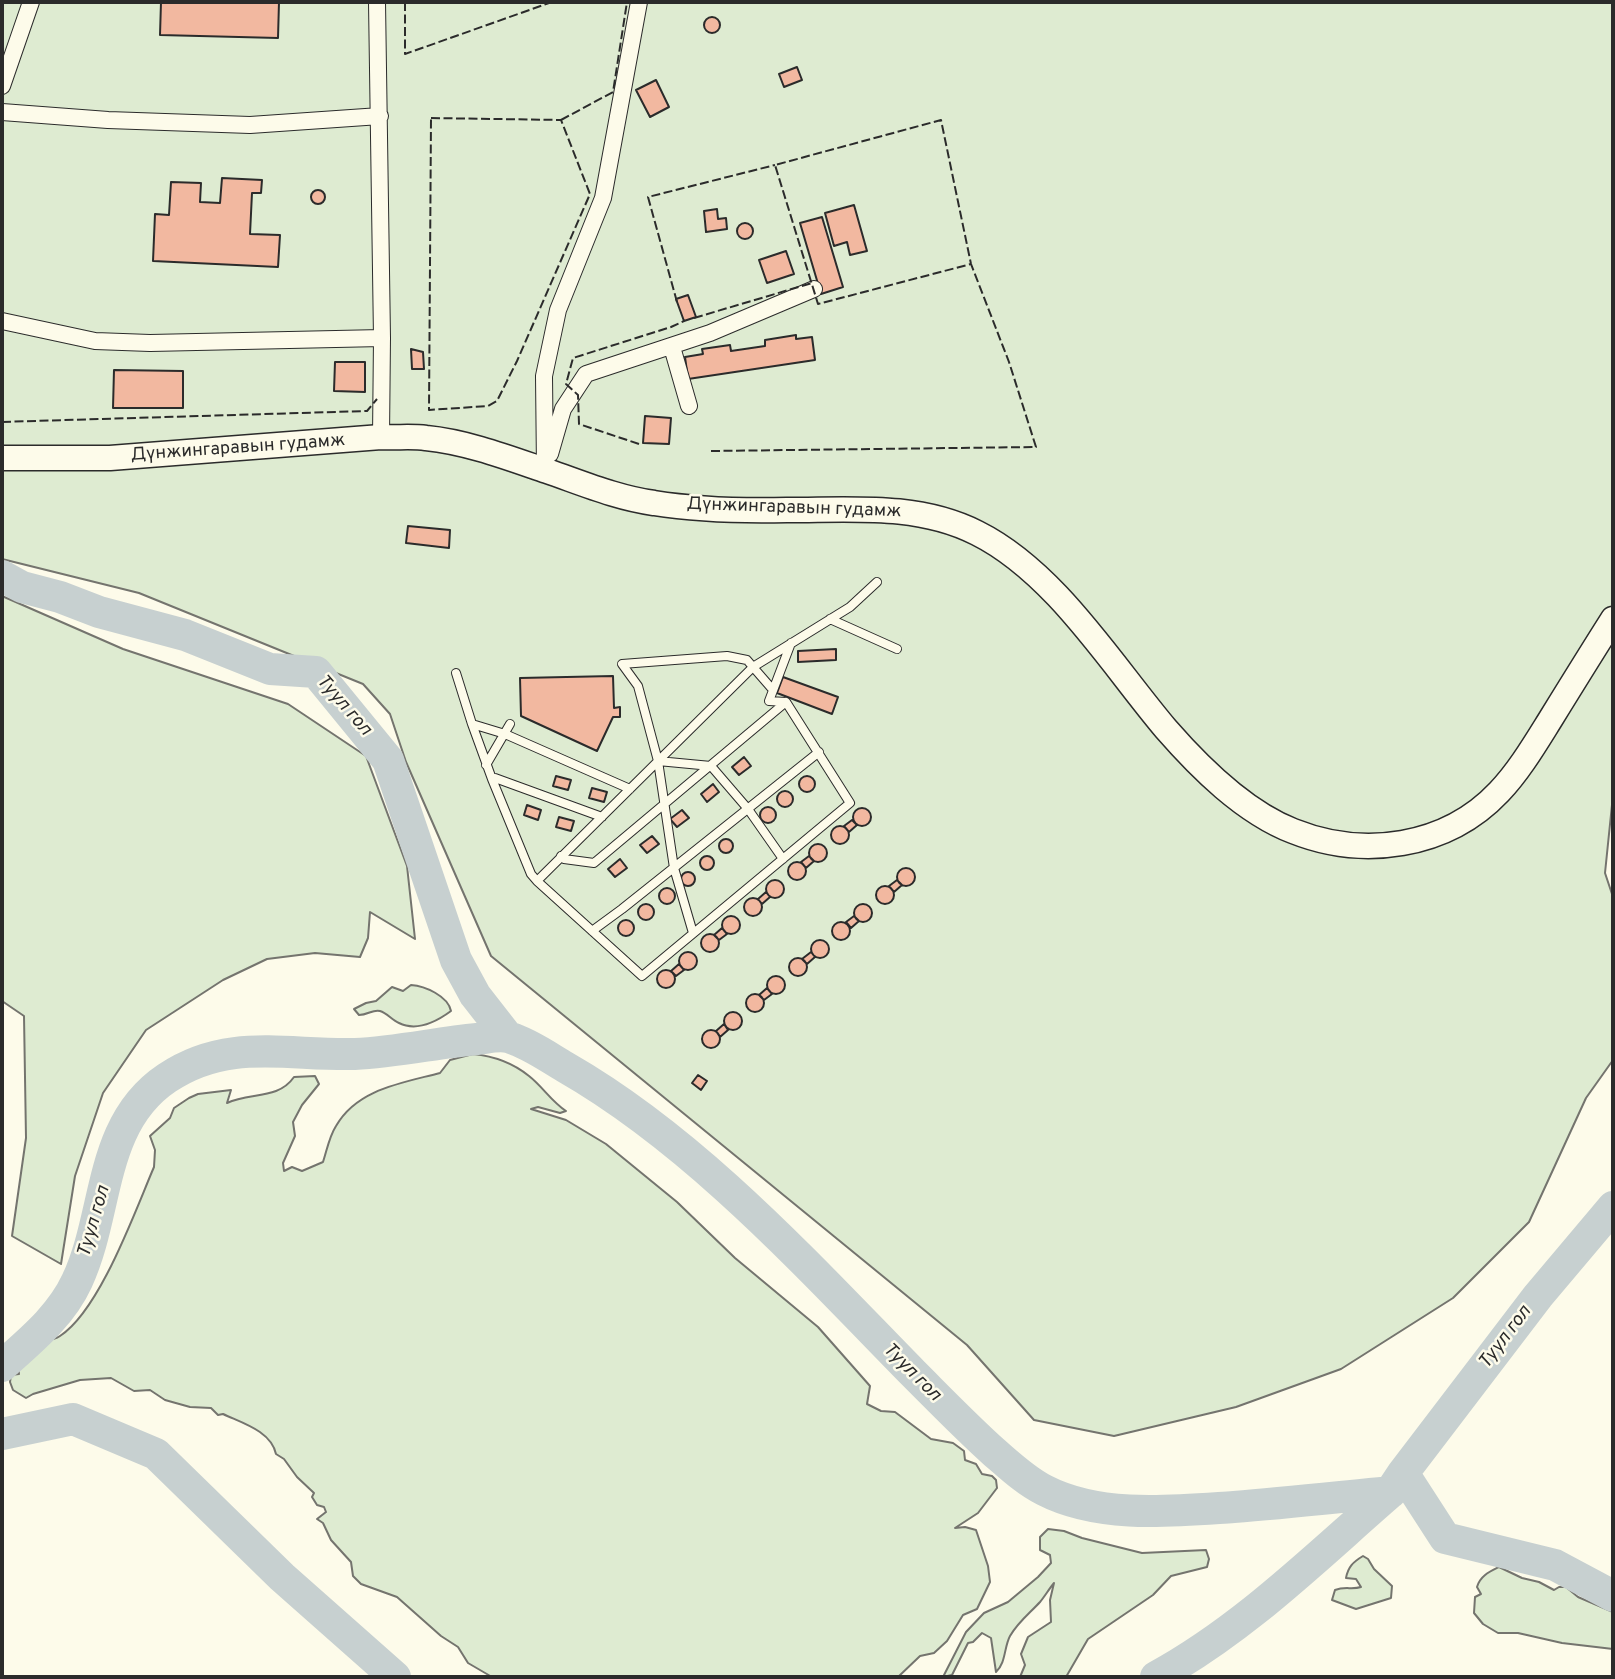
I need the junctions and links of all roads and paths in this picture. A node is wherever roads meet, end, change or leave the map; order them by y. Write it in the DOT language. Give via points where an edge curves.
graph roads {
  1 [pos="31,2"];
  2 [pos="377,2"];
  3 [pos="639,2"];
  4 [pos="2,86"];
  5 [pos="2,112"];
  6 [pos="380,116"];
  7 [pos="814,289"];
  8 [pos="2,321"];
  9 [pos="382,338"];
  10 [pos="672,346"];
  11 [pos="689,406"];
  12 [pos="381,437"];
  13 [pos="2,458"];
  14 [pos="545,470"];
  15 [pos="877,582"];
  16 [pos="1613,619"];
  17 [pos="830,620"];
  18 [pos="791,643"];
  19 [pos="897,649"];
  20 [pos="753,667"];
  21 [pos="456,673"];
  22 [pos="773,690"];
  23 [pos="786,702"];
  24 [pos="472,724"];
  25 [pos="510,724"];
  26 [pos="505,734"];
  27 [pos="819,752"];
  28 [pos="658,761"];
  29 [pos="486,765"];
  30 [pos="710,766"];
  31 [pos="492,779"];
  32 [pos="630,789"];
  33 [pos="663,806"];
  34 [pos="748,810"];
  35 [pos="602,817"];
  36 [pos="561,856"];
  37 [pos="783,859"];
  38 [pos="674,868"];
  39 [pos="537,881"];
  40 [pos="592,931"];
  41 [pos="693,933"];
  1 -- 4 [label="street"];
  2 -- 6 [label="street"];
  3 -- 14 [label="street" via="603,198 558,310 544,376"];
  5 -- 6 [label="street" via="250,125"];
  6 -- 9 [label="street"];
  7 -- 10 [label="street"];
  8 -- 9 [label="street" via="95,341"];
  9 -- 12 [label="street"];
  10 -- 11 [label="street"];
  10 -- 14 [label="street" via="586,374 563,409"];
  12 -- 13 [label="main road, Дүнжингаравын гудамж" via="110,458"];
  12 -- 14 [label="main road, Дүнжингаравын гудамж" via="426,438"];
  14 -- 16 [label="main road, Дүнжингаравын гудамж" via="650,503 734,510 897,509 977,533 1033,572 1086,628 1168,731 1236,796 1293,831 1352,844 1392,846 1433,837 1467,820 1499,792 1528,755"];
  15 -- 17 [label="lane"];
  17 -- 18 [label="lane"];
  17 -- 19 [label="lane"];
  18 -- 20 [label="lane"];
  18 -- 22 [label="lane"];
  20 -- 22 [label="lane"];
  20 -- 28 [label="lane"];
  20 -- 28 [label="lane" via="747,660 727,656 622,664 638,686"];
  21 -- 24 [label="lane"];
  22 -- 23 [label="lane" via="769,701"];
  23 -- 27 [label="lane"];
  23 -- 30 [label="lane"];
  24 -- 26 [label="lane"];
  24 -- 29 [label="lane"];
  25 -- 26 [label="lane"];
  26 -- 29 [label="lane"];
  26 -- 32 [label="lane"];
  27 -- 34 [label="lane"];
  27 -- 37 [label="lane" via="850,803"];
  28 -- 30 [label="lane"];
  28 -- 32 [label="lane"];
  28 -- 33 [label="lane"];
  29 -- 31 [label="lane"];
  30 -- 33 [label="lane"];
  30 -- 34 [label="lane"];
  31 -- 35 [label="lane"];
  31 -- 39 [label="lane"];
  32 -- 35 [label="lane"];
  33 -- 36 [label="lane" via="594,863"];
  33 -- 38 [label="lane"];
  34 -- 37 [label="lane"];
  34 -- 38 [label="lane"];
  35 -- 36 [label="lane"];
  36 -- 39 [label="lane"];
  37 -- 41 [label="lane"];
  38 -- 40 [label="lane"];
  38 -- 41 [label="lane"];
  39 -- 40 [label="lane"];
  40 -- 41 [label="lane" via="642,976"];
}
